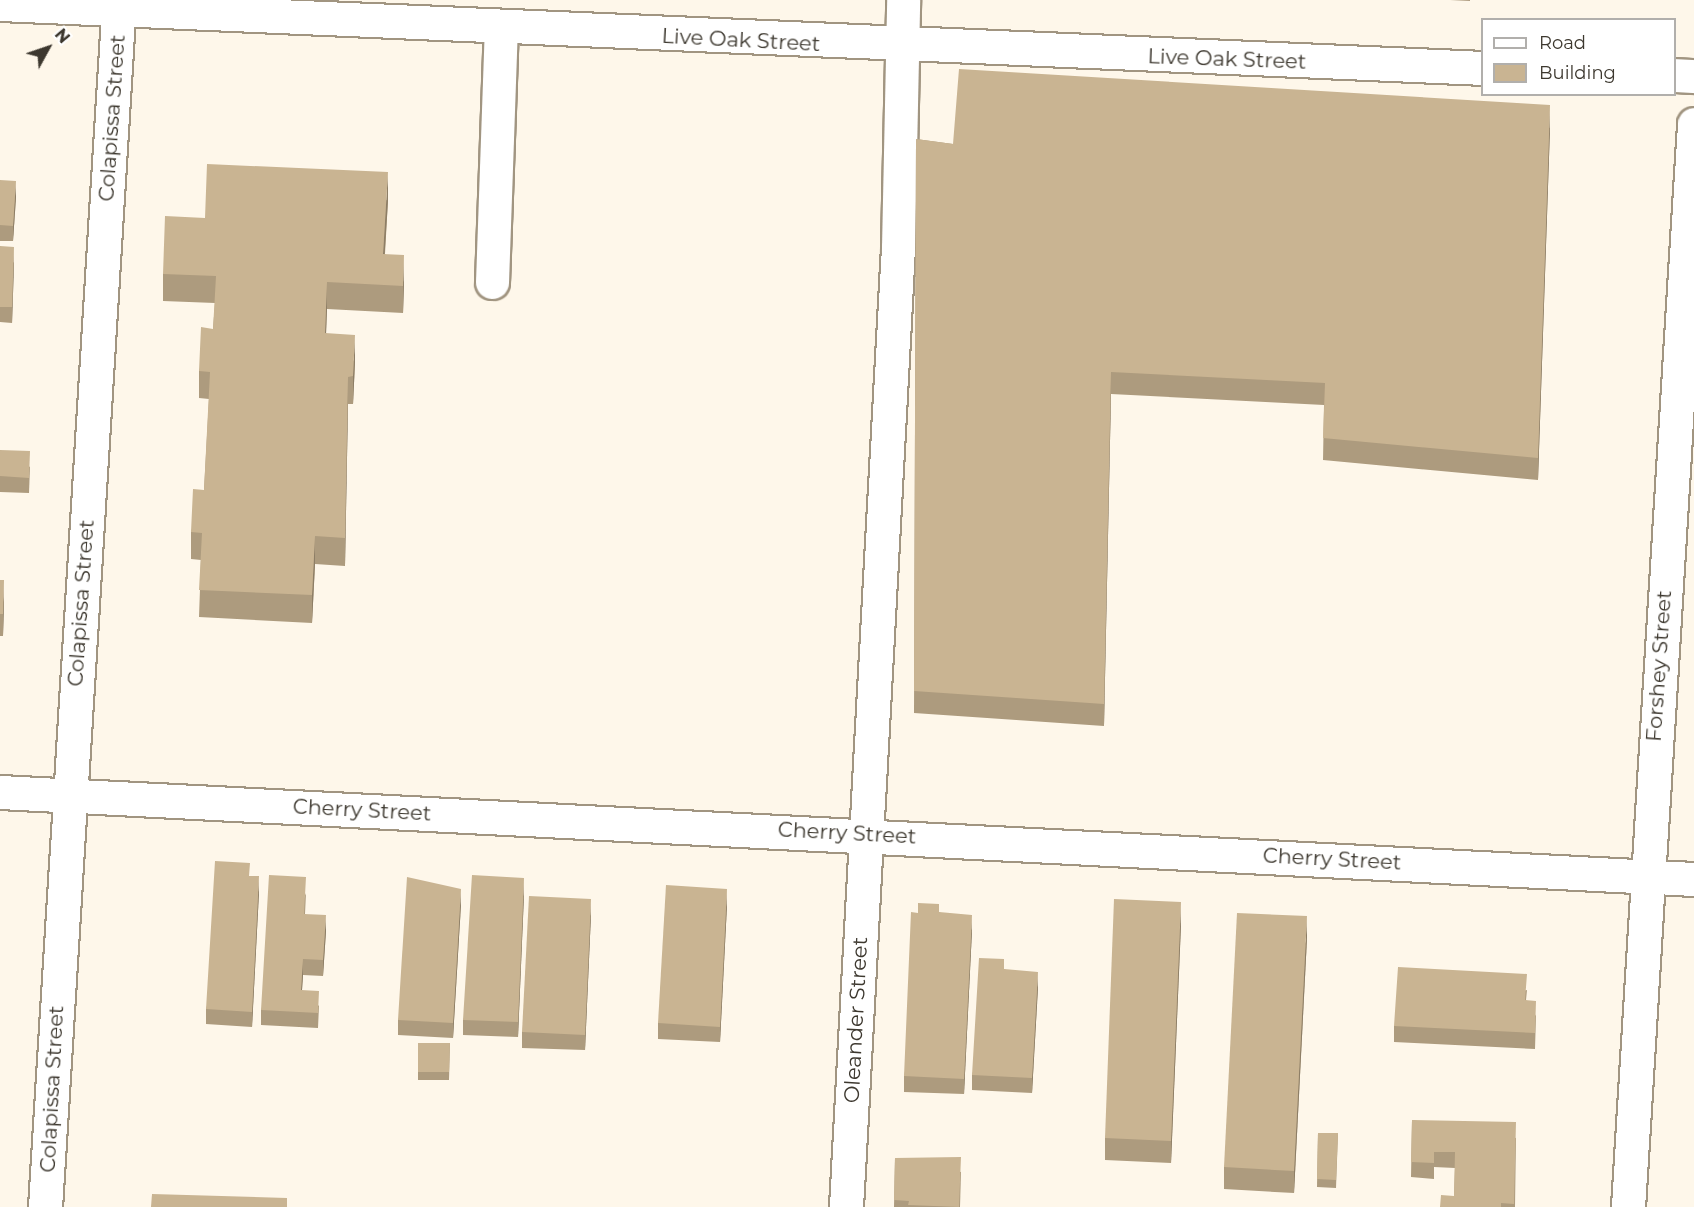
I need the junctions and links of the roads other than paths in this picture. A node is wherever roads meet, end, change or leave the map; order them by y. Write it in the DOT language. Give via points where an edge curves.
graph roads {
  1 [pos="903,0"];
  2 [pos="0,4"];
  3 [pos="119,5"];
  4 [pos="501,28"];
  5 [pos="901,47"];
  6 [pos="1481,68"];
  7 [pos="1676,75"];
  8 [pos="1694,76"];
  9 [pos="1694,124"];
  10 [pos="492,282"];
  11 [pos="0,792"];
  12 [pos="69,796"];
  13 [pos="866,834"];
  14 [pos="1646,876"];
  15 [pos="1694,879"];
  16 [pos="45,1207"];
  17 [pos="846,1207"];
  18 [pos="1628,1207"];
  1 -- 5 [label="street"];
  2 -- 3 [label="street, Live Oak Street"];
  3 -- 4 [label="street, Live Oak Street"];
  3 -- 12 [label="street, Colapissa Street"];
  4 -- 5 [label="street, Live Oak Street"];
  4 -- 10 [label="street"];
  5 -- 6 [label="street, Live Oak Street"];
  5 -- 13 [label="street, Oleander Street" via="898,248"];
  7 -- 8 [label="street"];
  9 -- 14 [label="street, Forshey Street"];
  11 -- 12 [label="street, Cherry Street"];
  12 -- 13 [label="street, Cherry Street"];
  12 -- 16 [label="street, Colapissa Street"];
  13 -- 14 [label="street, Cherry Street"];
  13 -- 17 [label="street, Oleander Street"];
  14 -- 15 [label="street, Cherry Street"];
  14 -- 18 [label="street, Forshey Street"];
}
